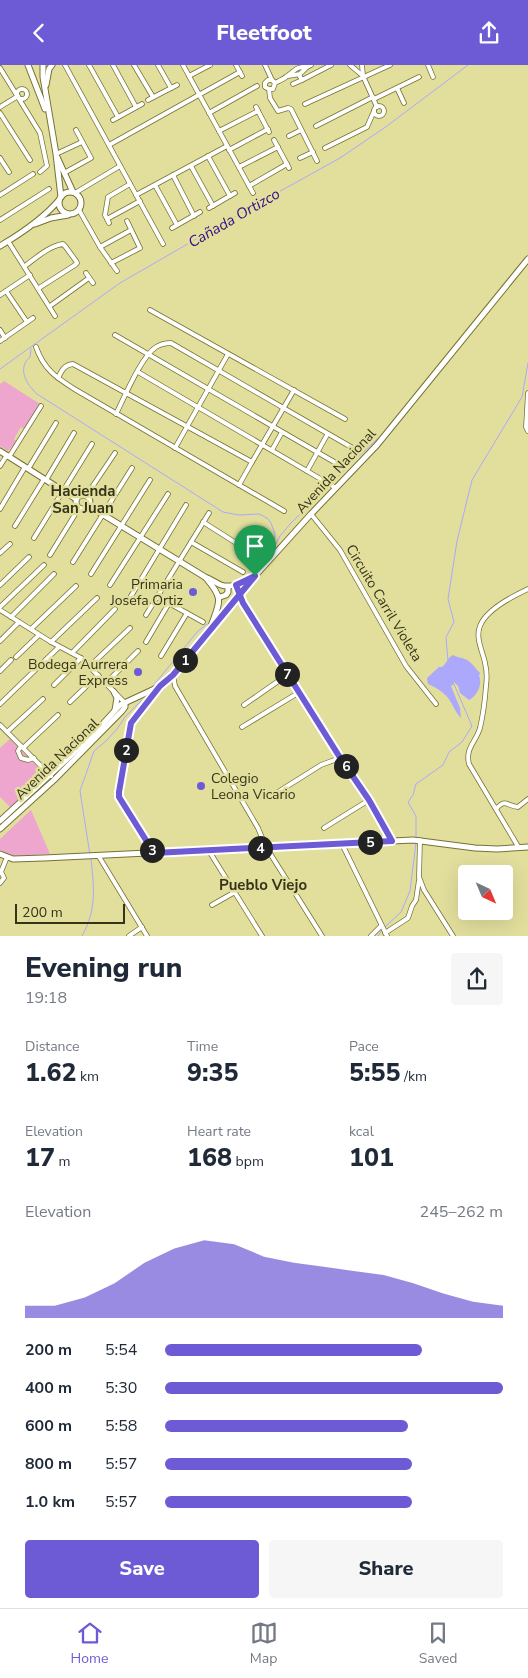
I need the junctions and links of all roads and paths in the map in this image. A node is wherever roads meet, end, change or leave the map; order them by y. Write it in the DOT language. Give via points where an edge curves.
graph roads {
  1 [pos="28,65"];
  2 [pos="43,65"];
  3 [pos="52,65"];
  4 [pos="65,65"];
  5 [pos="88,65"];
  6 [pos="113,65"];
  7 [pos="134,65"];
  8 [pos="158,65"];
  9 [pos="183,65"];
  10 [pos="210,65"];
  11 [pos="236,65"];
  12 [pos="265,65"];
  13 [pos="331,65"];
  14 [pos="350,65"];
  15 [pos="362,65"];
  16 [pos="390,65"];
  17 [pos="428,65"];
  18 [pos="309,66"];
  19 [pos="0,69"];
  20 [pos="298,75"];
  21 [pos="189,76"];
  22 [pos="288,76"];
  23 [pos="364,77"];
  24 [pos="419,77"];
  25 [pos="433,77"];
  26 [pos="302,80"];
  27 [pos="273,81"];
  28 [pos="293,84"];
  29 [pos="177,85"];
  30 [pos="257,87"];
  31 [pos="46,88"];
  32 [pos="171,88"];
  33 [pos="397,88"];
  34 [pos="269,89"];
  35 [pos="200,95"];
  36 [pos="18,96"];
  37 [pos="373,98"];
  38 [pos="404,103"];
  39 [pos="142,104"];
  40 [pos="305,105"];
  41 [pos="0,107"];
  42 [pos="136,107"];
  43 [pos="377,107"];
  44 [pos="374,111"];
  45 [pos="0,113"];
  46 [pos="209,113"];
  47 [pos="48,117"];
  48 [pos="118,117"];
  49 [pos="113,120"];
  50 [pos="316,126"];
  51 [pos="76,130"];
  52 [pos="301,130"];
  53 [pos="219,131"];
  54 [pos="289,136"];
  55 [pos="274,140"];
  56 [pos="82,142"];
  57 [pos="109,145"];
  58 [pos="278,147"];
  59 [pos="228,148"];
  60 [pos="325,148"];
  61 [pos="312,152"];
  62 [pos="56,155"];
  63 [pos="208,156"];
  64 [pos="0,158"];
  65 [pos="300,158"];
  66 [pos="30,160"];
  67 [pos="317,161"];
  68 [pos="191,165"];
  69 [pos="120,166"];
  70 [pos="239,167"];
  71 [pos="40,171"];
  72 [pos="9,172"];
  73 [pos="64,173"];
  74 [pos="32,174"];
  75 [pos="173,175"];
  76 [pos="130,184"];
  77 [pos="155,185"];
  78 [pos="249,186"];
  79 [pos="49,189"];
  80 [pos="74,193"];
  81 [pos="253,193"];
  82 [pos="0,195"];
  83 [pos="136,195"];
  84 [pos="60,198"];
  85 [pos="140,201"];
  86 [pos="79,210"];
  87 [pos="200,213"];
  88 [pos="69,214"];
  89 [pos="194,216"];
  90 [pos="0,220"];
  91 [pos="127,221"];
  92 [pos="177,225"];
  93 [pos="30,227"];
  94 [pos="172,228"];
  95 [pos="131,230"];
  96 [pos="8,241"];
  97 [pos="163,244"];
  98 [pos="0,245"];
  99 [pos="100,247"];
  100 [pos="528,259"];
  101 [pos="111,263"];
  102 [pos="25,266"];
  103 [pos="117,271"];
  104 [pos="86,273"];
  105 [pos="30,275"];
  106 [pos="89,278"];
  107 [pos="93,283"];
  108 [pos="39,288"];
  109 [pos="6,291"];
  110 [pos="0,295"];
  111 [pos="50,307"];
  112 [pos="150,310"];
  113 [pos="55,316"];
  114 [pos="33,318"];
  115 [pos="27,322"];
  116 [pos="0,330"];
  117 [pos="115,335"];
  118 [pos="5,338"];
  119 [pos="0,341"];
  120 [pos="36,347"];
  121 [pos="228,354"];
  122 [pos="148,355"];
  123 [pos="218,371"];
  124 [pos="138,373"];
  125 [pos="58,378"];
  126 [pos="208,389"];
  127 [pos="294,390"];
  128 [pos="127,393"];
  129 [pos="528,393"];
  130 [pos="41,406"];
  131 [pos="198,407"];
  132 [pos="283,409"];
  133 [pos="116,413"];
  134 [pos="345,419"];
  135 [pos="56,423"];
  136 [pos="187,427"];
  137 [pos="272,427"];
  138 [pos="528,431"];
  139 [pos="282,432"];
  140 [pos="74,433"];
  141 [pos="327,435"];
  142 [pos="92,444"];
  143 [pos="262,445"];
  144 [pos="175,448"];
  145 [pos="272,450"];
  146 [pos="0,451"];
  147 [pos="358,451"];
  148 [pos="115,453"];
  149 [pos="317,453"];
  150 [pos="8,456"];
  151 [pos="252,462"];
  152 [pos="336,463"];
  153 [pos="0,466"];
  154 [pos="27,468"];
  155 [pos="132,468"];
  156 [pos="307,471"];
  157 [pos="45,479"];
  158 [pos="150,479"];
  159 [pos="239,485"];
  160 [pos="336,488"];
  161 [pos="63,490"];
  162 [pos="168,494"];
  163 [pos="86,496"];
  164 [pos="76,499"];
  165 [pos="186,505"];
  166 [pos="89,506"];
  167 [pos="79,508"];
  168 [pos="0,509"];
  169 [pos="284,511"];
  170 [pos="209,513"];
  171 [pos="103,514"];
  172 [pos="311,514"];
  173 [pos="203,522"];
  174 [pos="15,526"];
  175 [pos="121,526"];
  176 [pos="140,537"];
  177 [pos="34,538"];
  178 [pos="191,542"];
  179 [pos="10,544"];
  180 [pos="159,549"];
  181 [pos="0,553"];
  182 [pos="50,555"];
  183 [pos="254,555"];
  184 [pos="29,557"];
  185 [pos="179,561"];
  186 [pos="73,562"];
  187 [pos="44,565"];
  188 [pos="243,572"];
  189 [pos="54,574"];
  190 [pos="91,574"];
  191 [pos="255,576"];
  192 [pos="206,577"];
  193 [pos="0,585"];
  194 [pos="76,585"];
  195 [pos="110,585"];
  196 [pos="236,585"];
  197 [pos="228,587"];
  198 [pos="528,589"];
  199 [pos="240,596"];
  200 [pos="158,597"];
  201 [pos="220,597"];
  202 [pos="97,598"];
  203 [pos="128,601"];
  204 [pos="169,603"];
  205 [pos="219,604"];
  206 [pos="229,608"];
  207 [pos="0,609"];
  208 [pos="115,609"];
  209 [pos="187,613"];
  210 [pos="146,615"];
  211 [pos="11,617"];
  212 [pos="19,622"];
  213 [pos="202,622"];
  214 [pos="130,628"];
  215 [pos="31,629"];
  216 [pos="210,630"];
  217 [pos="39,635"];
  218 [pos="0,641"];
  219 [pos="51,642"];
  220 [pos="146,642"];
  221 [pos="59,647"];
  222 [pos="138,651"];
  223 [pos="72,653"];
  224 [pos="161,656"];
  225 [pos="16,657"];
  226 [pos="81,659"];
  227 [pos="11,660"];
  228 [pos="90,666"];
  229 [pos="0,671"];
  230 [pos="98,675"];
  231 [pos="173,675"];
  232 [pos="288,675"];
  233 [pos="106,683"];
  234 [pos="54,685"];
  235 [pos="160,686"];
  236 [pos="114,692"];
  237 [pos="298,693"];
  238 [pos="43,699"];
  239 [pos="70,702"];
  240 [pos="125,703"];
  241 [pos="0,704"];
  242 [pos="436,704"];
  243 [pos="244,705"];
  244 [pos="114,712"];
  245 [pos="58,715"];
  246 [pos="0,725"];
  247 [pos="242,727"];
  248 [pos="7,732"];
  249 [pos="22,747"];
  250 [pos="340,758"];
  251 [pos="34,759"];
  252 [pos="52,778"];
  253 [pos="278,792"];
  254 [pos="528,799"];
  255 [pos="369,800"];
  256 [pos="496,809"];
  257 [pos="0,821"];
  258 [pos="324,828"];
  259 [pos="0,829"];
  260 [pos="392,841"];
  261 [pos="420,841"];
  262 [pos="342,844"];
  263 [pos="266,847"];
  264 [pos="528,847"];
  265 [pos="519,848"];
  266 [pos="209,851"];
  267 [pos="154,853"];
  268 [pos="0,854"];
  269 [pos="98,855"];
  270 [pos="7,857"];
  271 [pos="418,877"];
  272 [pos="0,883"];
  273 [pos="235,892"];
  274 [pos="212,905"];
  275 [pos="381,926"];
  276 [pos="142,927"];
  277 [pos="386,934"];
  278 [pos="129,935"];
  279 [pos="147,935"];
  280 [pos="262,935"];
  281 [pos="322,935"];
  282 [pos="371,935"];
  283 [pos="453,935"];
  1 -- 47 [label="street"];
  2 -- 31 [label="street"];
  3 -- 31 [label="street"];
  4 -- 57 [label="street"];
  5 -- 48 [label="street"];
  6 -- 42 [label="street"];
  7 -- 32 [label="street" via="150,99"];
  8 -- 32 [label="street"];
  9 -- 21 [label="street"];
  10 -- 21 [label="street"];
  11 -- 35 [label="street" via="241,74"];
  12 -- 27 [label="street"];
  13 -- 26 [label="street"];
  14 -- 23 [label="street"];
  15 -- 23 [label="street"];
  16 -- 23 [label="street"];
  17 -- 25 [label="street"];
  18 -- 20 [label="street"];
  18 -- 22 [label="street" via="298,67"];
  19 -- 36 [label="street"];
  20 -- 22 [label="street"];
  20 -- 26 [label="street"];
  21 -- 35 [label="street"];
  22 -- 27 [label="street"];
  23 -- 37 [label="street"];
  23 -- 40 [label="street"];
  24 -- 33 [label="street"];
  26 -- 28 [label="street"];
  27 -- 34 [label="street" via="274,87"];
  27 -- 34 [label="street" via="265,83"];
  29 -- 32 [label="street"];
  30 -- 46 [label="street"];
  31 -- 47 [label="street"];
  33 -- 37 [label="street"];
  33 -- 38 [label="street"];
  34 -- 52 [label="street" via="276,108 281,111 290,108"];
  35 -- 46 [label="street"];
  35 -- 57 [label="street"];
  36 -- 41 [label="street"];
  36 -- 71 [label="street" via="40,133 47,167"];
  37 -- 43 [label="street"];
  37 -- 50 [label="street"];
  39 -- 42 [label="street"];
  42 -- 48 [label="street"];
  43 -- 44 [label="street"];
  43 -- 44 [label="street" via="384,109 383,115 376,115"];
  44 -- 60 [label="street" via="367,127"];
  45 -- 66 [label="street"];
  46 -- 53 [label="street"];
  47 -- 62 [label="street"];
  48 -- 49 [label="street"];
  51 -- 56 [label="street"];
  52 -- 54 [label="street"];
  52 -- 61 [label="street"];
  53 -- 59 [label="street"];
  53 -- 59 [label="street" via="257,109 268,130"];
  55 -- 58 [label="street"];
  56 -- 62 [label="street"];
  56 -- 73 [label="street" via="92,158"];
  57 -- 69 [label="street"];
  58 -- 70 [label="street"];
  58 -- 78 [label="street" via="288,166"];
  59 -- 63 [label="street"];
  59 -- 70 [label="street"];
  61 -- 65 [label="street"];
  61 -- 67 [label="street"];
  62 -- 73 [label="street"];
  62 -- 84 [label="street"];
  63 -- 68 [label="street"];
  63 -- 68 [label="street" via="233,195 211,207"];
  64 -- 72 [label="street"];
  68 -- 75 [label="street"];
  69 -- 76 [label="street"];
  69 -- 80 [label="street"];
  70 -- 78 [label="street"];
  73 -- 80 [label="street"];
  74 -- 82 [label="street"];
  75 -- 77 [label="street"];
  75 -- 89 [label="street"];
  76 -- 83 [label="street"];
  76 -- 85 [label="street" via="108,197 105,215 108,221"];
  77 -- 83 [label="street"];
  77 -- 92 [label="street"];
  78 -- 81 [label="street"];
  79 -- 90 [label="street"];
  80 -- 84 [label="street" via="66,193"];
  80 -- 86 [label="street" via="80,199"];
  83 -- 85 [label="street"];
  84 -- 88 [label="street" via="61,209"];
  84 -- 93 [label="street"];
  85 -- 97 [label="street"];
  86 -- 88 [label="street"];
  86 -- 99 [label="street"];
  87 -- 89 [label="street"];
  88 -- 93 [label="street"];
  89 -- 92 [label="street"];
  91 -- 95 [label="street"];
  92 -- 94 [label="street"];
  93 -- 96 [label="street"];
  95 -- 99 [label="street"];
  95 -- 101 [label="street" via="140,248"];
  96 -- 98 [label="street"];
  96 -- 102 [label="street"];
  99 -- 101 [label="street"];
  100 -- 160 [label="street, Avenida Nacional" via="378,445"];
  101 -- 103 [label="street"];
  102 -- 105 [label="street"];
  102 -- 108 [label="street" via="54,246 63,244 76,263"];
  104 -- 106 [label="street"];
  105 -- 108 [label="street"];
  105 -- 109 [label="street"];
  106 -- 107 [label="street"];
  106 -- 111 [label="street"];
  108 -- 111 [label="street"];
  109 -- 110 [label="street"];
  109 -- 115 [label="street"];
  111 -- 113 [label="street"];
  112 -- 121 [label="street"];
  114 -- 115 [label="street"];
  115 -- 118 [label="street"];
  116 -- 118 [label="street"];
  117 -- 122 [label="street"];
  118 -- 119 [label="street"];
  120 -- 125 [label="street" via="40,359"];
  121 -- 123 [label="street"];
  121 -- 127 [label="street"];
  122 -- 123 [label="street" via="156,347 171,343"];
  122 -- 124 [label="street"];
  122 -- 126 [label="street"];
  123 -- 126 [label="street"];
  123 -- 132 [label="street"];
  124 -- 128 [label="street"];
  124 -- 131 [label="street"];
  125 -- 128 [label="street" via="63,367 73,364"];
  125 -- 133 [label="street"];
  126 -- 131 [label="street"];
  126 -- 137 [label="street"];
  127 -- 132 [label="street"];
  127 -- 134 [label="street"];
  128 -- 133 [label="street"];
  128 -- 136 [label="street"];
  129 -- 138 [label="street"];
  130 -- 150 [label="street"];
  131 -- 136 [label="street"];
  131 -- 143 [label="street"];
  132 -- 137 [label="street"];
  132 -- 141 [label="street"];
  133 -- 144 [label="street"];
  135 -- 154 [label="street"];
  136 -- 144 [label="street"];
  136 -- 151 [label="street"];
  137 -- 139 [label="street"];
  137 -- 143 [label="street"];
  139 -- 145 [label="street"];
  139 -- 149 [label="street"];
  140 -- 157 [label="street"];
  141 -- 147 [label="street"];
  141 -- 149 [label="street"];
  142 -- 161 [label="street"];
  143 -- 145 [label="street"];
  143 -- 151 [label="street"];
  144 -- 159 [label="street"];
  145 -- 156 [label="street"];
  146 -- 150 [label="street"];
  148 -- 163 [label="street"];
  149 -- 152 [label="street"];
  149 -- 156 [label="street"];
  150 -- 153 [label="street"];
  150 -- 154 [label="street"];
  151 -- 159 [label="street"];
  154 -- 157 [label="street"];
  154 -- 168 [label="street"];
  155 -- 171 [label="street"];
  156 -- 160 [label="street"];
  157 -- 161 [label="street"];
  157 -- 174 [label="street"];
  158 -- 175 [label="street"];
  159 -- 169 [label="street"];
  160 -- 172 [label="street, Avenida Nacional"];
  161 -- 164 [label="street"];
  161 -- 177 [label="street"];
  162 -- 176 [label="street"];
  163 -- 164 [label="street"];
  163 -- 166 [label="street"];
  164 -- 167 [label="street"];
  165 -- 180 [label="street"];
  166 -- 167 [label="street"];
  166 -- 171 [label="street"];
  167 -- 182 [label="street"];
  170 -- 173 [label="street"];
  171 -- 175 [label="street"];
  171 -- 186 [label="street"];
  172 -- 191 [label="street, Avenida Nacional"];
  172 -- 242 [label="street, Circuito Carril Violeta" via="340,550 406,665"];
  173 -- 178 [label="street"];
  173 -- 183 [label="street"];
  175 -- 176 [label="street"];
  175 -- 190 [label="street"];
  176 -- 180 [label="street"];
  176 -- 195 [label="street"];
  178 -- 185 [label="street"];
  178 -- 188 [label="street"];
  179 -- 181 [label="street"];
  180 -- 185 [label="street"];
  180 -- 203 [label="street"];
  184 -- 193 [label="street"];
  185 -- 192 [label="street"];
  185 -- 200 [label="street"];
  187 -- 207 [label="street"];
  189 -- 211 [label="street"];
  191 -- 196 [label="street"];
  191 -- 199 [label="street, Avenida Nacional"];
  192 -- 197 [label="street"];
  192 -- 201 [label="street"];
  194 -- 215 [label="street"];
  196 -- 197 [label="street"];
  196 -- 199 [label="street"];
  197 -- 201 [label="street" via="226,595"];
  198 -- 256 [label="street" via="484,619 478,637 486,663 486,686 480,728 468,753 468,764"];
  199 -- 206 [label="street, Avenida Nacional"];
  199 -- 232 [label="street"];
  200 -- 204 [label="street"];
  200 -- 210 [label="street"];
  201 -- 205 [label="street"];
  202 -- 219 [label="street"];
  204 -- 209 [label="street"];
  204 -- 220 [label="street"];
  205 -- 206 [label="street"];
  205 -- 216 [label="street"];
  206 -- 216 [label="street, Avenida Nacional"];
  207 -- 211 [label="street"];
  208 -- 223 [label="street"];
  209 -- 213 [label="street"];
  209 -- 224 [label="street"];
  211 -- 212 [label="street"];
  212 -- 215 [label="street"];
  212 -- 218 [label="street"];
  214 -- 228 [label="street"];
  215 -- 217 [label="street"];
  216 -- 231 [label="street, Avenida Nacional"];
  217 -- 219 [label="street"];
  217 -- 225 [label="street"];
  219 -- 221 [label="street"];
  221 -- 223 [label="street"];
  221 -- 241 [label="street"];
  222 -- 233 [label="street"];
  223 -- 226 [label="street"];
  226 -- 228 [label="street"];
  226 -- 234 [label="street"];
  227 -- 229 [label="street"];
  228 -- 230 [label="street"];
  230 -- 233 [label="street"];
  230 -- 239 [label="street"];
  231 -- 235 [label="street, Avenida Nacional"];
  231 -- 263 [label="street" via="175,686"];
  232 -- 237 [label="street"];
  232 -- 243 [label="street"];
  233 -- 236 [label="street"];
  235 -- 240 [label="street, Avenida Nacional"];
  235 -- 267 [label="street" via="131,723 119,792"];
  236 -- 240 [label="street"];
  236 -- 244 [label="street" via="117,698"];
  237 -- 247 [label="street"];
  237 -- 250 [label="street"];
  238 -- 248 [label="street"];
  240 -- 244 [label="street, Avenida Nacional"];
  240 -- 252 [label="street, Avenida Nacional" via="122,711"];
  244 -- 252 [label="street, Avenida Nacional"];
  245 -- 249 [label="street"];
  246 -- 248 [label="street"];
  248 -- 249 [label="street"];
  249 -- 251 [label="street"];
  249 -- 251 [label="street" via="18,751 21,758"];
  250 -- 253 [label="street" via="321,765"];
  250 -- 255 [label="street"];
  251 -- 252 [label="street"];
  252 -- 257 [label="street, Avenida Nacional"];
  252 -- 259 [label="street, Avenida Nacional"];
  254 -- 256 [label="street" via="518,807 501,803"];
  255 -- 258 [label="street"];
  255 -- 260 [label="street"];
  256 -- 265 [label="street"];
  260 -- 261 [label="street"];
  260 -- 262 [label="street"];
  261 -- 265 [label="street" via="452,847"];
  261 -- 271 [label="street"];
  262 -- 263 [label="street"];
  262 -- 275 [label="street"];
  263 -- 266 [label="street"];
  263 -- 281 [label="street"];
  264 -- 265 [label="street"];
  266 -- 267 [label="street"];
  266 -- 273 [label="street"];
  267 -- 269 [label="street"];
  268 -- 270 [label="street"];
  269 -- 270 [label="street"];
  269 -- 276 [label="street"];
  270 -- 272 [label="street" via="1,872 4,878"];
  271 -- 277 [label="street" via="416,900 408,918"];
  271 -- 283 [label="street"];
  273 -- 274 [label="street"];
  273 -- 280 [label="street"];
  275 -- 277 [label="street"];
  275 -- 282 [label="street"];
  276 -- 278 [label="street"];
  276 -- 279 [label="street"];
}
